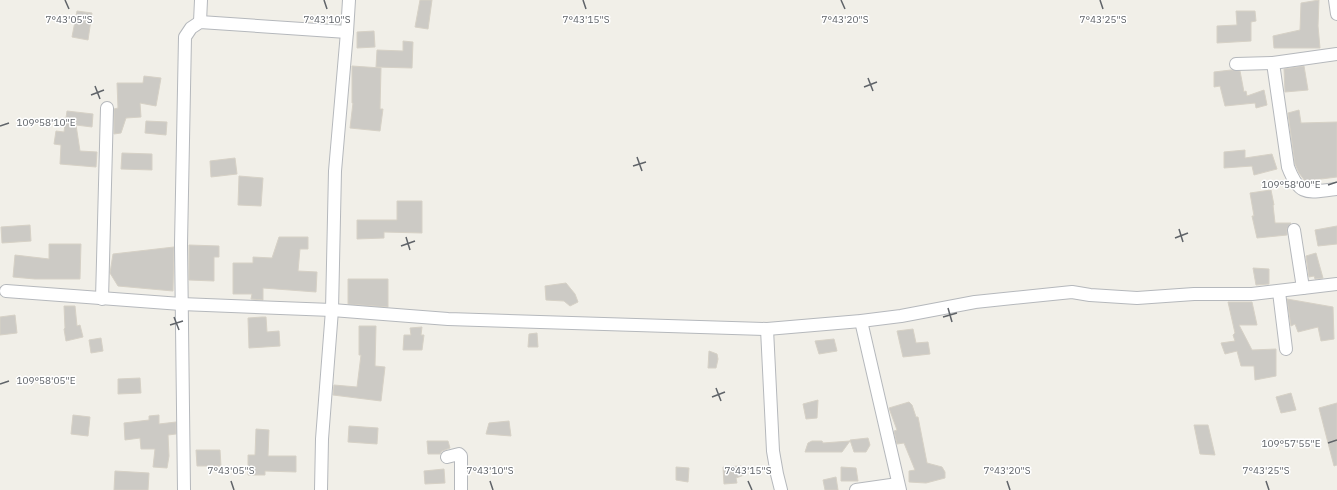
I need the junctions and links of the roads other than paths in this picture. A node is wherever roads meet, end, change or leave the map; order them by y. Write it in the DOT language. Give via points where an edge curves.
graph roads {
  1 [pos="201,0"];
  2 [pos="349,0"];
  3 [pos="1335,0"];
  4 [pos="1337,14"];
  5 [pos="200,22"];
  6 [pos="348,32"];
  7 [pos="1337,54"];
  8 [pos="1273,63"];
  9 [pos="1236,64"];
  10 [pos="106,108"];
  11 [pos="1337,188"];
  12 [pos="1294,230"];
  13 [pos="1337,284"];
  14 [pos="1303,288"];
  15 [pos="6,291"];
  16 [pos="1279,292"];
  17 [pos="102,299"];
  18 [pos="181,304"];
  19 [pos="332,310"];
  20 [pos="861,321"];
  21 [pos="767,329"];
  22 [pos="1286,349"];
  23 [pos="447,458"];
  24 [pos="899,487"];
  25 [pos="184,490"];
  26 [pos="321,490"];
  27 [pos="461,490"];
  28 [pos="781,490"];
  29 [pos="856,490"];
  1 -- 5 [label="street"];
  2 -- 6 [label="street"];
  3 -- 4 [label="street"];
  5 -- 6 [label="street"];
  5 -- 18 [label="street" via="191,28 185,37"];
  6 -- 19 [label="street" via="335,171"];
  7 -- 8 [label="street"];
  8 -- 9 [label="street"];
  8 -- 11 [label="street" via="1288,167 1294,181 1302,190 1308,192"];
  10 -- 17 [label="street"];
  12 -- 14 [label="street"];
  13 -- 14 [label="street"];
  14 -- 16 [label="street"];
  15 -- 17 [label="street"];
  16 -- 20 [label="street" via="1137,298 1072,292 975,302"];
  16 -- 22 [label="street"];
  17 -- 18 [label="street"];
  18 -- 19 [label="street"];
  18 -- 25 [label="street"];
  19 -- 21 [label="street" via="448,319"];
  19 -- 26 [label="street" via="322,439"];
  20 -- 21 [label="street"];
  20 -- 24 [label="street"];
  21 -- 28 [label="street" via="773,451"];
  23 -- 27 [label="street" via="459,454 461,456"];
  24 -- 29 [label="street"];
}
